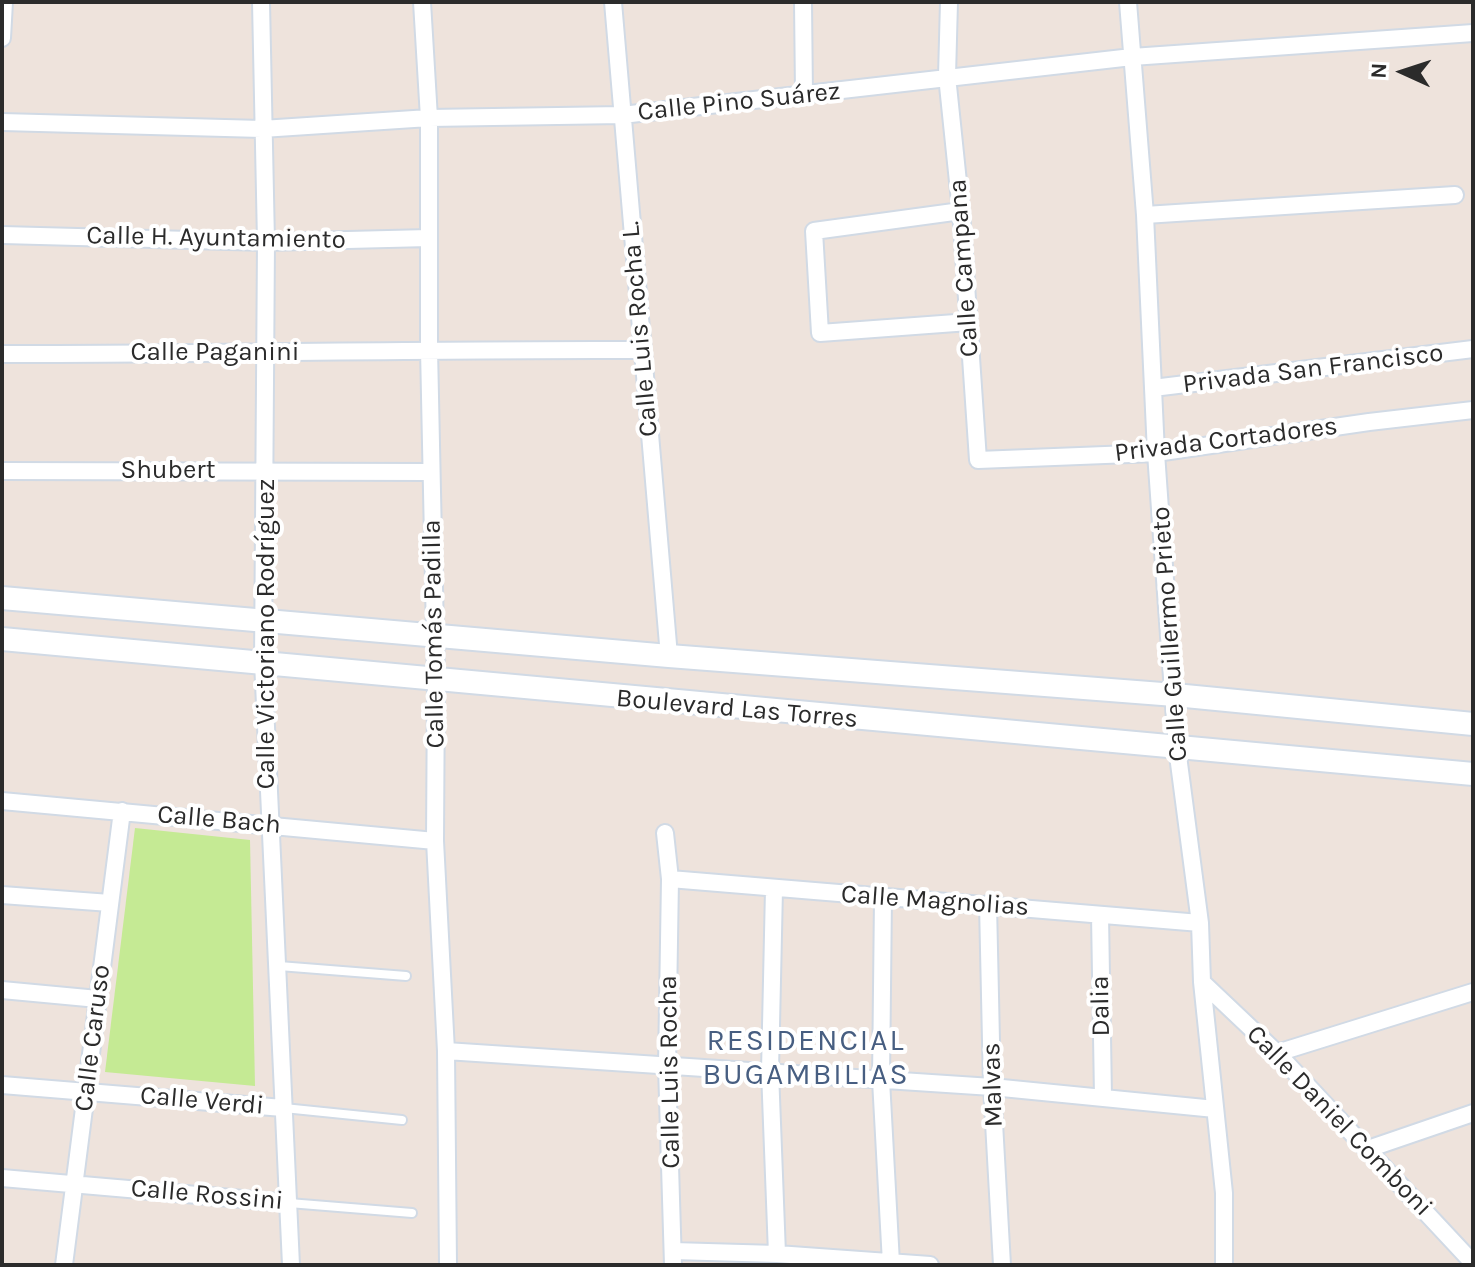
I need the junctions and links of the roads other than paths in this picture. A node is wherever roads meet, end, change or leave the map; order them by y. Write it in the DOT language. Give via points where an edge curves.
graph roads {
  1 [pos="4,2"];
  2 [pos="261,2"];
  3 [pos="422,2"];
  4 [pos="613,2"];
  5 [pos="803,2"];
  6 [pos="949,2"];
  7 [pos="1128,2"];
  8 [pos="1473,33"];
  9 [pos="2,38"];
  10 [pos="1132,57"];
  11 [pos="947,76"];
  12 [pos="804,95"];
  13 [pos="622,115"];
  14 [pos="429,118"];
  15 [pos="2,122"];
  16 [pos="262,129"];
  17 [pos="1455,195"];
  18 [pos="961,211"];
  19 [pos="1145,215"];
  20 [pos="2,235"];
  21 [pos="429,238"];
  22 [pos="266,242"];
  23 [pos="969,322"];
  24 [pos="429,349"];
  25 [pos="1473,349"];
  26 [pos="642,350"];
  27 [pos="2,354"];
  28 [pos="266,354"];
  29 [pos="1153,388"];
  30 [pos="1473,410"];
  31 [pos="1156,453"];
  32 [pos="978,460"];
  33 [pos="2,471"];
  34 [pos="266,471"];
  35 [pos="431,472"];
  36 [pos="2,598"];
  37 [pos="265,620"];
  38 [pos="434,634"];
  39 [pos="2,639"];
  40 [pos="669,656"];
  41 [pos="263,662"];
  42 [pos="436,681"];
  43 [pos="1175,695"];
  44 [pos="1473,724"];
  45 [pos="1177,748"];
  46 [pos="1473,774"];
  47 [pos="2,801"];
  48 [pos="122,811"];
  49 [pos="269,825"];
  50 [pos="665,833"];
  51 [pos="435,841"];
  52 [pos="670,879"];
  53 [pos="774,889"];
  54 [pos="2,895"];
  55 [pos="883,897"];
  56 [pos="110,903"];
  57 [pos="988,904"];
  58 [pos="1100,915"];
  59 [pos="1200,923"];
  60 [pos="279,966"];
  61 [pos="406,976"];
  62 [pos="1202,982"];
  63 [pos="2,990"];
  64 [pos="1473,992"];
  65 [pos="98,999"];
  66 [pos="446,1051"];
  67 [pos="1277,1053"];
  68 [pos="667,1066"];
  69 [pos="770,1071"];
  70 [pos="881,1080"];
  71 [pos="2,1085"];
  72 [pos="992,1087"];
  73 [pos="86,1092"];
  74 [pos="1103,1097"];
  75 [pos="283,1108"];
  76 [pos="1215,1109"];
  77 [pos="1473,1113"];
  78 [pos="402,1120"];
  79 [pos="1368,1149"];
  80 [pos="2,1178"];
  81 [pos="75,1184"];
  82 [pos="289,1203"];
  83 [pos="412,1213"];
  84 [pos="777,1254"];
  85 [pos="673,1258"];
  86 [pos="891,1263"];
  87 [pos="1473,1263"];
  88 [pos="64,1265"];
  89 [pos="291,1265"];
  90 [pos="448,1265"];
  91 [pos="930,1265"];
  92 [pos="1002,1265"];
  93 [pos="1224,1265"];
  1 -- 9 [label="street"];
  2 -- 16 [label="street, Calle Victoriano Rodríguez"];
  3 -- 14 [label="street, Calle Tomás Padilla"];
  4 -- 13 [label="street, Calle Luis Rocha L."];
  5 -- 12 [label="street"];
  6 -- 11 [label="street, Calle Campana"];
  7 -- 10 [label="street, Calle Guillermo Prieto"];
  8 -- 10 [label="street, Calle Pino Suárez"];
  10 -- 11 [label="street, Calle Pino Suárez"];
  10 -- 19 [label="street, Calle Guillermo Prieto"];
  11 -- 12 [label="street, Calle Pino Suárez"];
  11 -- 18 [label="street, Calle Campana"];
  12 -- 13 [label="street, Calle Pino Suárez"];
  13 -- 14 [label="street, Calle Pino Suárez"];
  13 -- 26 [label="street, Calle Luis Rocha L."];
  14 -- 16 [label="street, Calle Pino Suárez"];
  14 -- 21 [label="street, Calle Tomás Padilla"];
  15 -- 16 [label="street, Calle Pino Suárez"];
  16 -- 22 [label="street, Calle Victoriano Rodríguez"];
  17 -- 19 [label="street"];
  18 -- 23 [label="street, Calle Campana"];
  18 -- 23 [label="street" via="814,231 820,333"];
  19 -- 29 [label="street, Calle Guillermo Prieto"];
  20 -- 22 [label="street, Calle H. Ayuntamiento"];
  21 -- 22 [label="street, Calle H. Ayuntamiento"];
  21 -- 24 [label="street, Calle Tomás Padilla"];
  22 -- 28 [label="street, Calle Victoriano Rodríguez"];
  23 -- 32 [label="street, Calle Campana"];
  24 -- 26 [label="street, Calle Paganini"];
  24 -- 28 [label="street, Calle Paganini"];
  24 -- 35 [label="street, Calle Tomás Padilla"];
  25 -- 29 [label="street, Privada San Francisco"];
  26 -- 40 [label="street, Calle Luis Rocha L."];
  27 -- 28 [label="street, Calle Paganini"];
  28 -- 34 [label="street, Calle Victoriano Rodríguez"];
  29 -- 31 [label="street, Calle Guillermo Prieto"];
  30 -- 31 [label="street, Privada Cortadores"];
  31 -- 32 [label="street, Privada Cortadores"];
  31 -- 43 [label="street, Calle Guillermo Prieto"];
  33 -- 34 [label="street, Shubert"];
  34 -- 35 [label="street, Shubert"];
  34 -- 37 [label="street, Calle Victoriano Rodríguez"];
  35 -- 38 [label="street, Calle Tomás Padilla"];
  36 -- 37 [label="street, Boulevard Las Torres"];
  37 -- 38 [label="street, Boulevard Las Torres"];
  37 -- 41 [label="street, Calle Victoriano Rodríguez"];
  38 -- 40 [label="street, Boulevard Las Torres"];
  38 -- 42 [label="street, Calle Tomás Padilla"];
  39 -- 41 [label="street, Boulevard Las Torres"];
  40 -- 43 [label="street, Boulevard Las Torres"];
  41 -- 42 [label="street, Boulevard Las Torres"];
  41 -- 49 [label="street, Calle Victoriano Rodríguez"];
  42 -- 45 [label="street, Boulevard Las Torres"];
  42 -- 51 [label="street, Calle Tomás Padilla"];
  43 -- 44 [label="street, Boulevard Las Torres"];
  43 -- 45 [label="street, Calle Guillermo Prieto"];
  45 -- 46 [label="street, Boulevard Las Torres"];
  45 -- 59 [label="street, Calle Guillermo Prieto"];
  47 -- 48 [label="street, Calle Bach"];
  48 -- 49 [label="street, Calle Bach"];
  48 -- 56 [label="street, Calle Caruso"];
  49 -- 51 [label="street, Calle Bach"];
  49 -- 60 [label="street, Calle Victoriano Rodríguez"];
  50 -- 52 [label="street, Calle Luis Rocha"];
  51 -- 66 [label="street, Calle Tomás Padilla"];
  52 -- 53 [label="street, Calle Magnolias"];
  52 -- 68 [label="street, Calle Luis Rocha"];
  53 -- 55 [label="street, Calle Magnolias"];
  53 -- 69 [label="street"];
  54 -- 56 [label="street"];
  55 -- 57 [label="street, Calle Magnolias"];
  55 -- 70 [label="street"];
  56 -- 65 [label="street, Calle Caruso"];
  57 -- 58 [label="street, Calle Magnolias"];
  57 -- 72 [label="street, Malvas"];
  58 -- 59 [label="street, Calle Magnolias"];
  58 -- 74 [label="street, Dalia"];
  59 -- 62 [label="street, Calle Guillermo Prieto"];
  60 -- 61 [label="lane"];
  60 -- 75 [label="street, Calle Victoriano Rodríguez"];
  62 -- 67 [label="street, Calle Daniel Comboni"];
  62 -- 76 [label="street, Calle Guillermo Prieto"];
  63 -- 65 [label="street"];
  64 -- 67 [label="street"];
  65 -- 73 [label="street, Calle Caruso"];
  66 -- 68 [label="street"];
  66 -- 90 [label="street, Calle Tomás Padilla"];
  67 -- 79 [label="street, Calle Daniel Comboni"];
  68 -- 69 [label="street"];
  68 -- 85 [label="street, Calle Luis Rocha"];
  69 -- 70 [label="street"];
  69 -- 84 [label="street"];
  70 -- 72 [label="street"];
  70 -- 86 [label="street"];
  71 -- 73 [label="street, Calle Verdi"];
  72 -- 74 [label="street"];
  72 -- 92 [label="street, Malvas"];
  73 -- 75 [label="street, Calle Verdi"];
  73 -- 81 [label="street, Calle Caruso"];
  74 -- 76 [label="street"];
  75 -- 78 [label="lane, Calle Verdi"];
  75 -- 82 [label="street, Calle Victoriano Rodríguez"];
  76 -- 93 [label="street, Calle Guillermo Prieto" via="1224,1193"];
  77 -- 79 [label="street"];
  79 -- 87 [label="street, Calle Daniel Comboni"];
  80 -- 81 [label="street, Calle Rossini"];
  81 -- 82 [label="street, Calle Rossini"];
  81 -- 88 [label="street, Calle Caruso"];
  82 -- 83 [label="lane, Calle Rossini"];
  82 -- 89 [label="street, Calle Victoriano Rodríguez"];
  84 -- 85 [label="street"];
  84 -- 86 [label="street"];
  86 -- 91 [label="street"];
}
